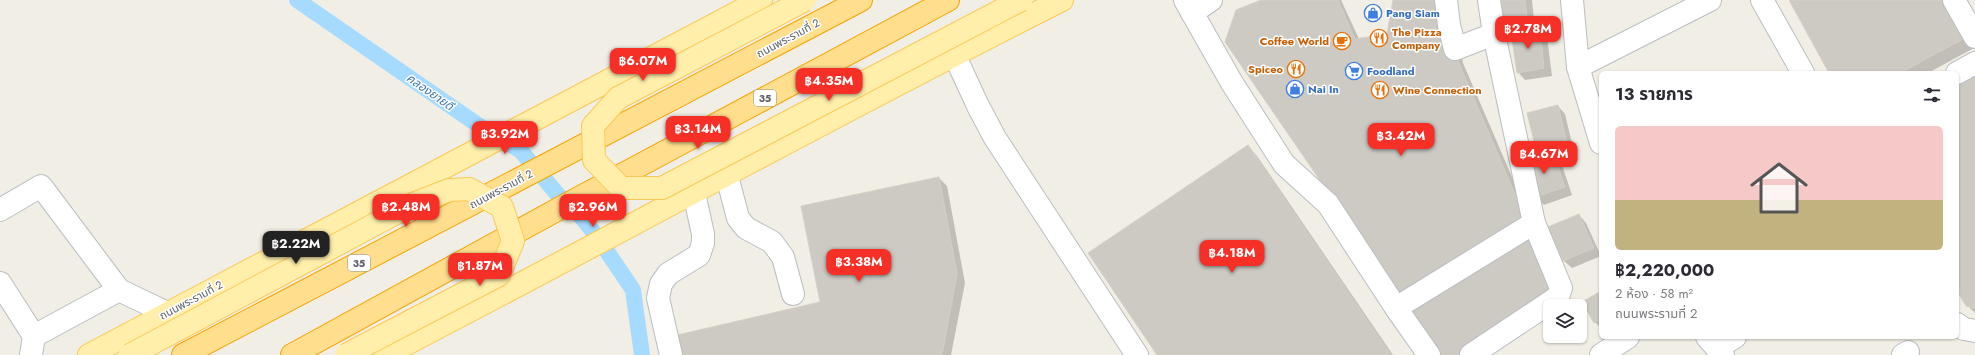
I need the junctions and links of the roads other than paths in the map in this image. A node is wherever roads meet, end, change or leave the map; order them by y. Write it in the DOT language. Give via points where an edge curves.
graph roads {
  1 [pos="761,0"];
  2 [pos="805,0"];
  3 [pos="861,0"];
  4 [pos="948,0"];
  5 [pos="1021,0"];
  6 [pos="1062,0"];
  7 [pos="1211,0"];
  8 [pos="1446,0"];
  9 [pos="1489,0"];
  10 [pos="1572,0"];
  11 [pos="1710,0"];
  12 [pos="1762,0"];
  13 [pos="1954,0"];
  14 [pos="1188,6"];
  15 [pos="1494,34"];
  16 [pos="1975,37"];
  17 [pos="954,54"];
  18 [pos="1975,63"];
  19 [pos="1578,67"];
  20 [pos="1802,71"];
  21 [pos="1959,72"];
  22 [pos="1599,137"];
  23 [pos="727,176"];
  24 [pos="694,193"];
  25 [pos="0,210"];
  26 [pos="1534,223"];
  27 [pos="0,283"];
  28 [pos="119,290"];
  29 [pos="793,294"];
  30 [pos="1396,308"];
  31 [pos="167,313"];
  32 [pos="1959,325"];
  33 [pos="1975,331"];
  34 [pos="1625,339"];
  35 [pos="33,346"];
  36 [pos="89,355"];
  37 [pos="130,355"];
  38 [pos="183,355"];
  39 [pos="292,355"];
  40 [pos="346,355"];
  41 [pos="385,355"];
  42 [pos="671,355"];
  43 [pos="1137,355"];
  44 [pos="1429,355"];
  45 [pos="1471,355"];
  46 [pos="1601,355"];
  1 -- 31 [label="main road, ถนนพระรามที่ 2"];
  2 -- 5 [label="main road, bridge" via="618,98 593,126 594,160 621,188 662,188"];
  3 -- 38 [label="highway, ถนนพระรามที่ 2 / 35"];
  4 -- 39 [label="highway, 35"];
  6 -- 17 [label="main road"];
  7 -- 14 [label="street"];
  8 -- 15 [label="street" via="1455,49"];
  9 -- 15 [label="street"];
  10 -- 19 [label="street"];
  11 -- 19 [label="street"];
  12 -- 20 [label="street"];
  13 -- 16 [label="street"];
  14 -- 30 [label="street" via="1232,83 1284,164 1328,204"];
  15 -- 26 [label="street"];
  17 -- 23 [label="main road"];
  17 -- 43 [label="street" via="995,138"];
  18 -- 21 [label="street"];
  19 -- 22 [label="street"];
  23 -- 24 [label="main road"];
  23 -- 29 [label="street" via="738,218 746,228 772,242 783,256"];
  24 -- 41 [label="main road"];
  24 -- 42 [label="street" via="703,243 698,255 668,274 661,284 658,298"];
  25 -- 28 [label="street" via="41,186"];
  26 -- 30 [label="street"];
  26 -- 45 [label="street" via="1561,293"];
  27 -- 35 [label="street"];
  28 -- 31 [label="street"];
  28 -- 35 [label="street"];
  30 -- 44 [label="street"];
  31 -- 36 [label="main road, ถนนพระรามที่ 2"];
  32 -- 33 [label="street"];
  34 -- 46 [label="street"];
  37 -- 40 [label="main road, bridge" via="420,202 449,190 469,189 502,207 513,241 499,275"];
}
